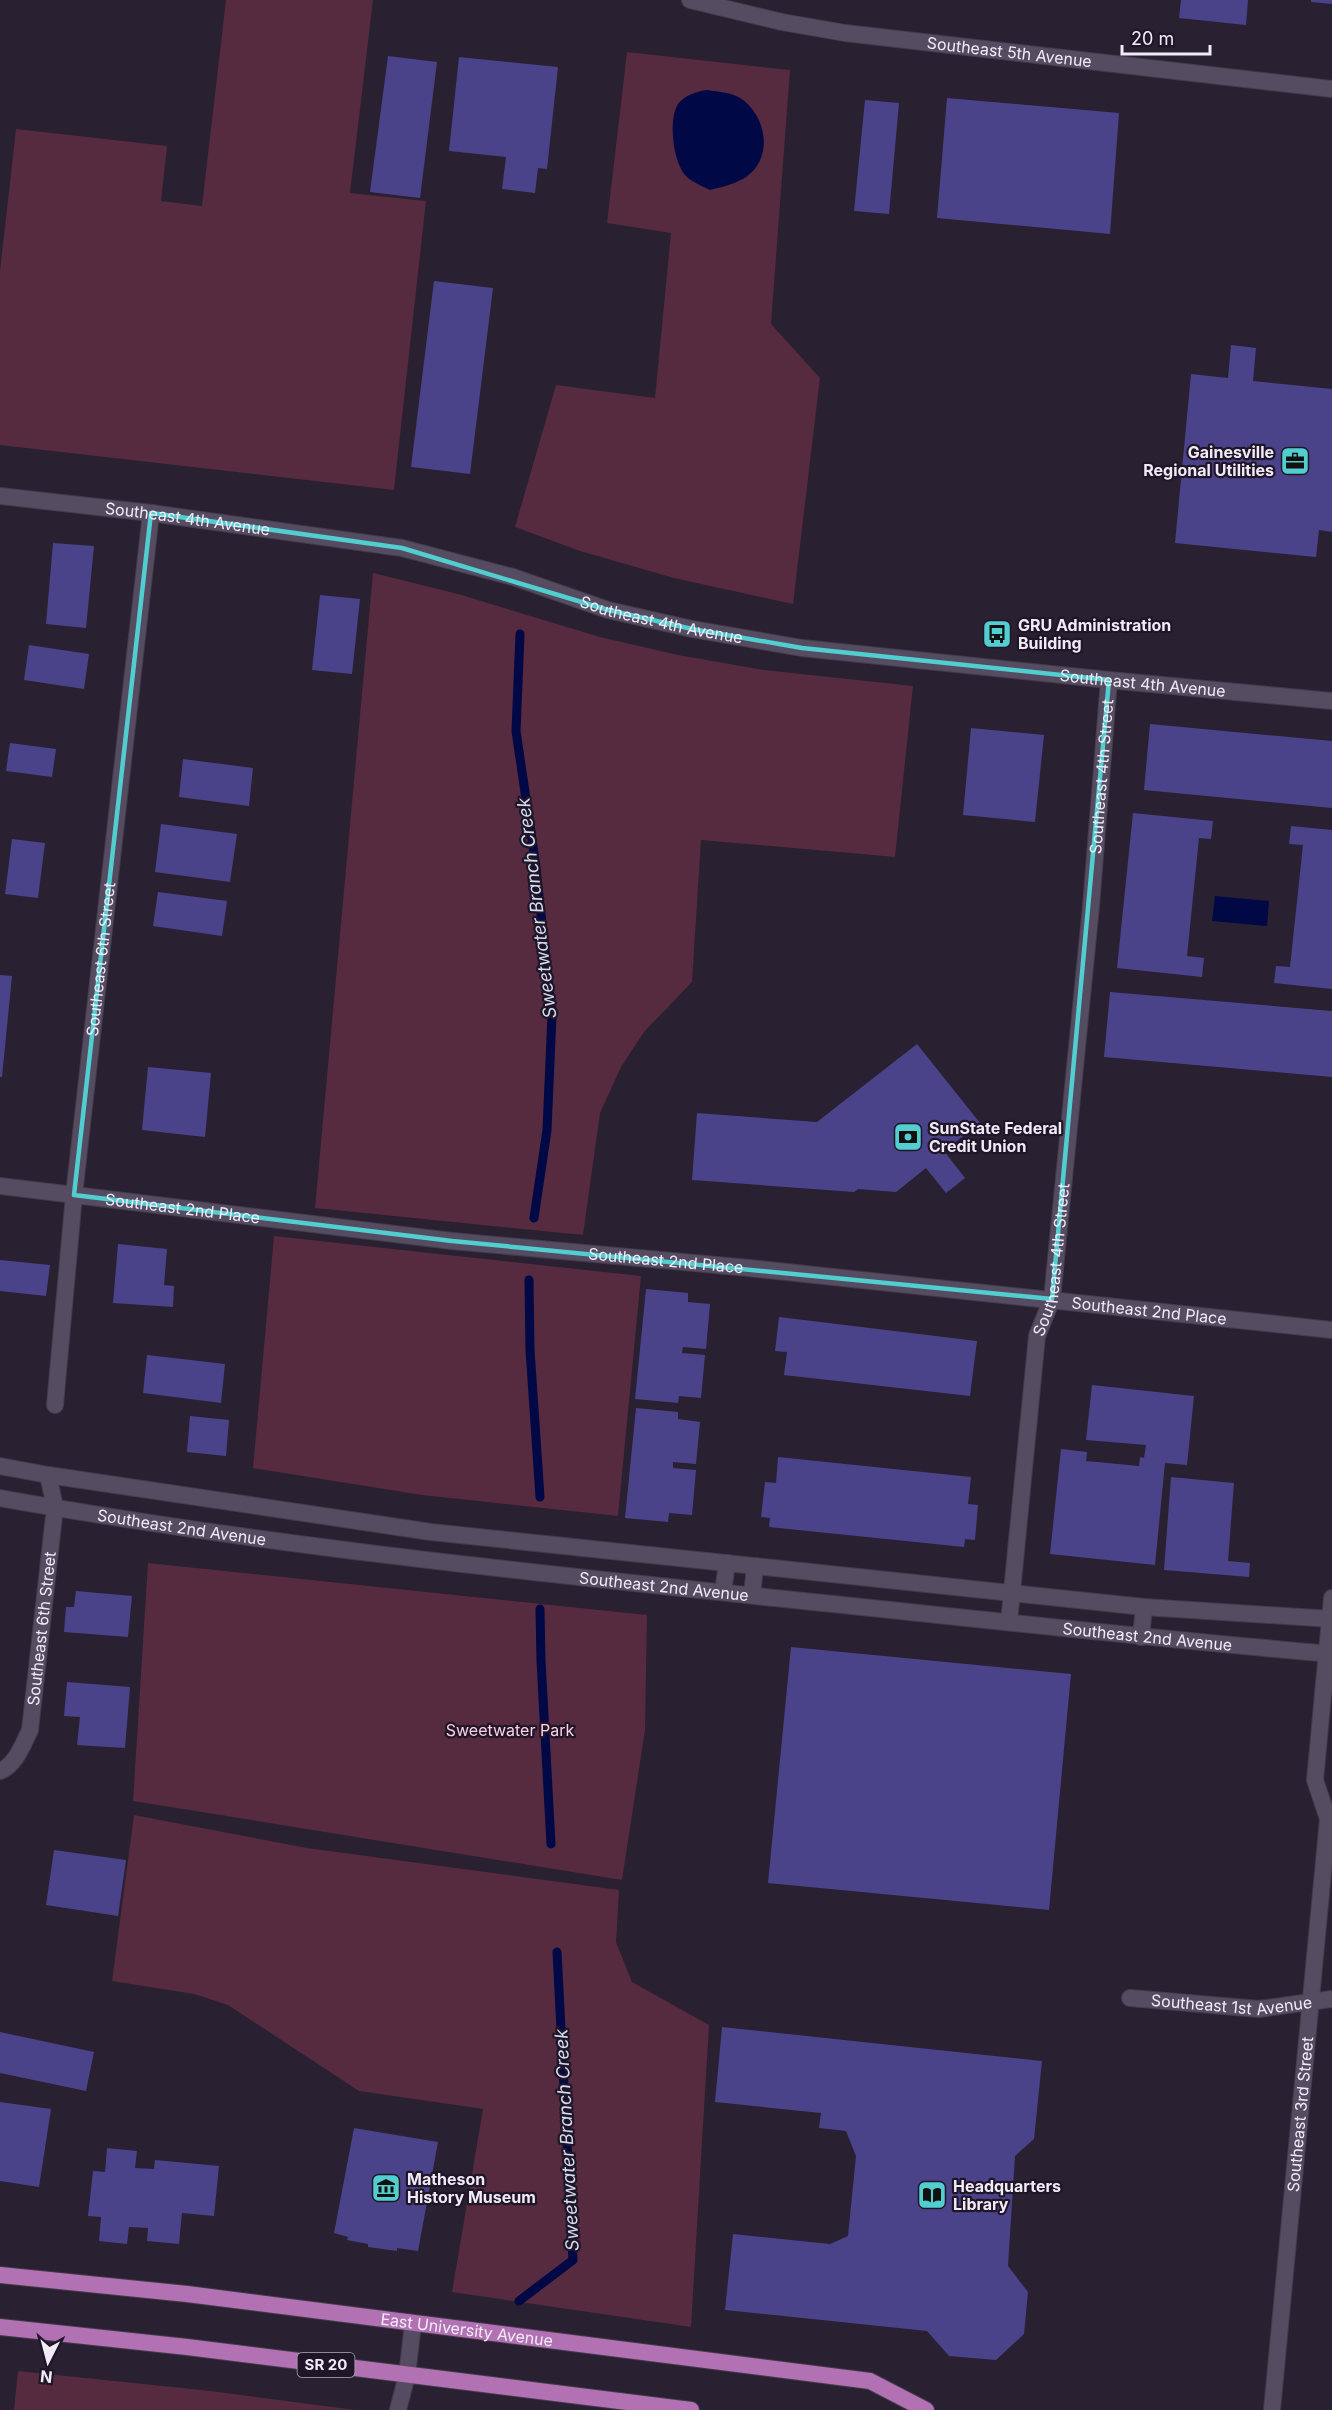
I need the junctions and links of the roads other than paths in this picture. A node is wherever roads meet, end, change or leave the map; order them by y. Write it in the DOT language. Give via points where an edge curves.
graph roads {
  1 [pos="690,0"];
  2 [pos="1332,89"];
  3 [pos="0,496"];
  4 [pos="151,513"];
  5 [pos="1108,680"];
  6 [pos="1332,701"];
  7 [pos="0,1186"];
  8 [pos="74,1195"];
  9 [pos="1052,1299"];
  10 [pos="1332,1330"];
  11 [pos="55,1405"];
  12 [pos="0,1466"];
  13 [pos="48,1475"];
  14 [pos="0,1498"];
  15 [pos="54,1507"];
  16 [pos="727,1563"];
  17 [pos="755,1566"];
  18 [pos="723,1592"];
  19 [pos="1012,1592"];
  20 [pos="752,1595"];
  21 [pos="1332,1598"];
  22 [pos="1144,1607"];
  23 [pos="1331,1619"];
  24 [pos="1009,1622"];
  25 [pos="1141,1637"];
  26 [pos="1329,1654"];
  27 [pos="0,1772"];
  28 [pos="1330,1816"];
  29 [pos="1130,1998"];
  30 [pos="1332,1999"];
  31 [pos="1310,2001"];
  32 [pos="0,2275"];
  33 [pos="412,2324"];
  34 [pos="0,2327"];
  35 [pos="407,2375"];
  36 [pos="610,2405"];
  37 [pos="398,2410"];
  38 [pos="690,2410"];
  39 [pos="926,2410"];
  40 [pos="1272,2410"];
  1 -- 2 [label="street, Southeast 5th Avenue" via="782,22 857,34"];
  3 -- 4 [label="street, Southeast 4th Avenue"];
  4 -- 5 [label="street, Southeast 4th Avenue" via="402,548 513,577 608,610 692,629 802,648"];
  4 -- 8 [label="street, Southeast 6th Street"];
  5 -- 6 [label="street, Southeast 4th Avenue"];
  5 -- 9 [label="street, Southeast 4th Street" via="1091,906"];
  7 -- 8 [label="street, Southeast 2nd Place"];
  8 -- 9 [label="street, Southeast 2nd Place" via="452,1241"];
  8 -- 11 [label="street, Southeast 6th Street"];
  9 -- 10 [label="street, Southeast 2nd Place"];
  9 -- 19 [label="street, Southeast 4th Street" via="1037,1336"];
  12 -- 13 [label="street, Southeast 2nd Avenue"];
  13 -- 15 [label="street, Southeast 6th Street"];
  13 -- 16 [label="street, Southeast 2nd Avenue" via="431,1532"];
  14 -- 15 [label="street, Southeast 2nd Avenue"];
  15 -- 18 [label="street, Southeast 2nd Avenue" via="430,1561"];
  15 -- 27 [label="street, Southeast 6th Street" via="30,1730 19,1753"];
  16 -- 17 [label="street, Southeast 2nd Avenue"];
  16 -- 18 [label="street"];
  17 -- 19 [label="street, Southeast 2nd Avenue"];
  17 -- 20 [label="street"];
  18 -- 20 [label="street, Southeast 2nd Avenue"];
  19 -- 22 [label="street, Southeast 2nd Avenue"];
  19 -- 24 [label="street, Southeast 4th Street"];
  20 -- 24 [label="street, Southeast 2nd Avenue"];
  21 -- 23 [label="street, Southeast 3rd Street"];
  22 -- 23 [label="street, Southeast 2nd Avenue"];
  22 -- 25 [label="street"];
  23 -- 26 [label="street, Southeast 3rd Street"];
  24 -- 25 [label="street, Southeast 2nd Avenue"];
  25 -- 26 [label="street, Southeast 2nd Avenue"];
  26 -- 28 [label="street, Southeast 3rd Street" via="1315,1780"];
  28 -- 31 [label="street, Southeast 3rd Street"];
  29 -- 31 [label="street, Southeast 1st Avenue" via="1259,2009"];
  30 -- 31 [label="street, Southeast 1st Avenue"];
  31 -- 40 [label="street, Southeast 3rd Street"];
  32 -- 33 [label="main road, East University Avenue" via="187,2294"];
  33 -- 35 [label="street"];
  33 -- 39 [label="main road, East University Avenue" via="870,2380"];
  34 -- 35 [label="main road, SR 20"];
  35 -- 36 [label="main road, SR 20"];
  35 -- 37 [label="street"];
  36 -- 38 [label="main road, SR 20"];
}
